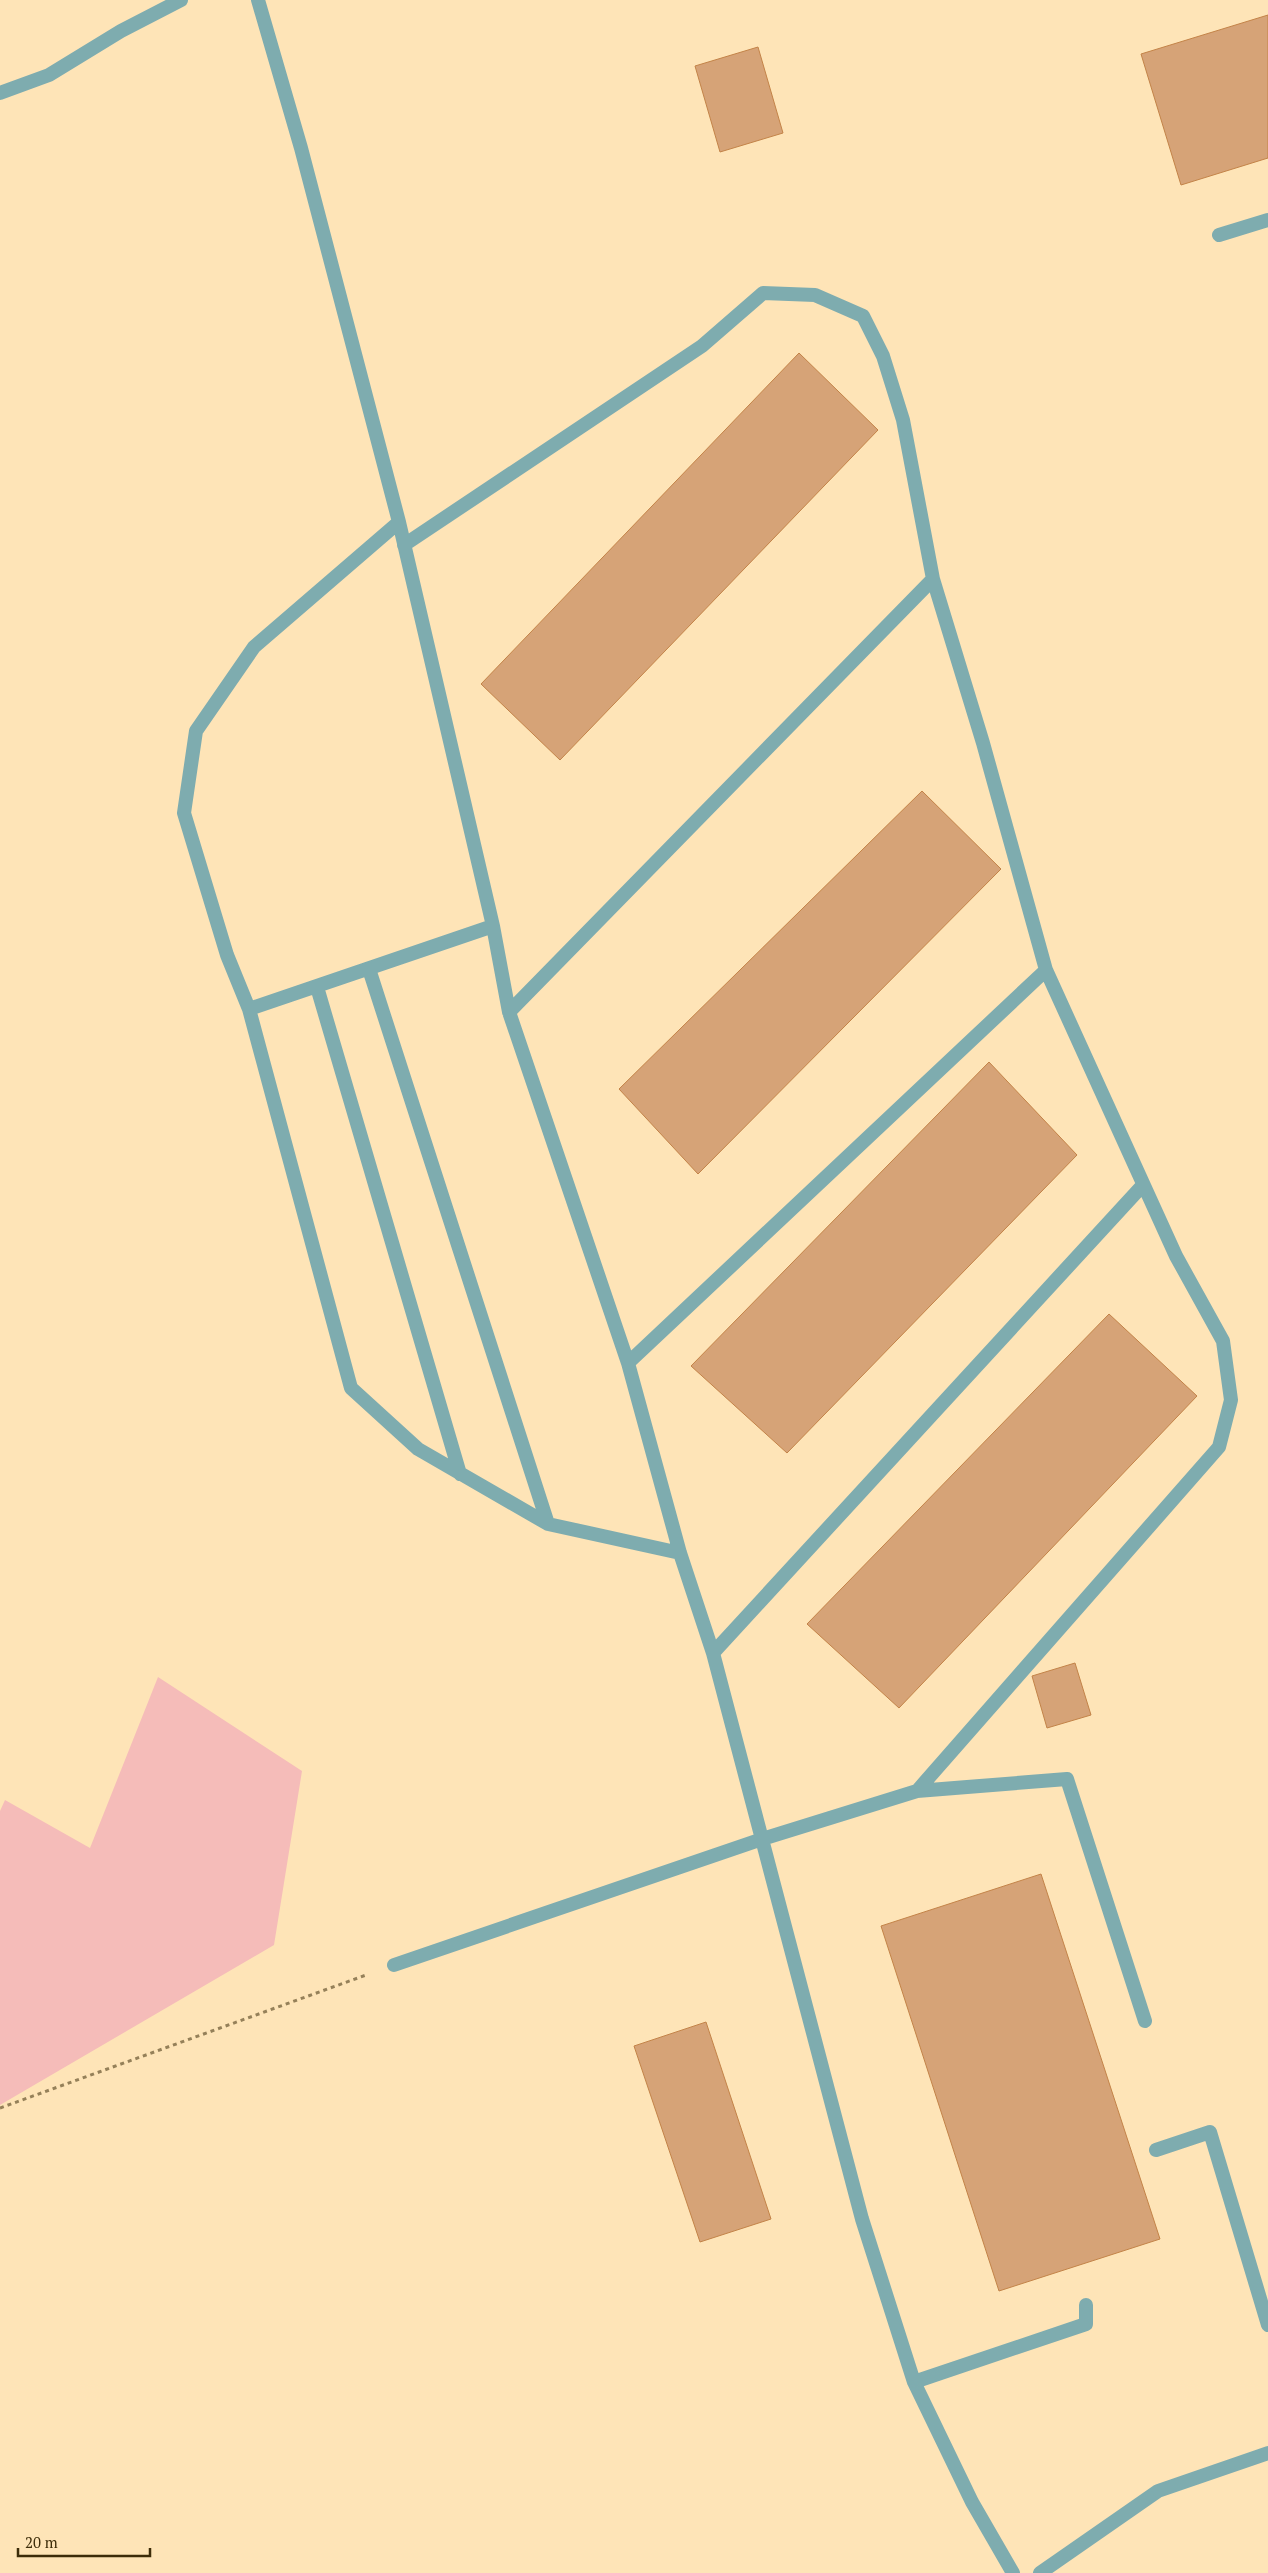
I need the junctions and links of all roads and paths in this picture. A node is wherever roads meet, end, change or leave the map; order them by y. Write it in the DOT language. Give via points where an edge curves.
graph roads {
  1 [pos="181,0"];
  2 [pos="258,0"];
  3 [pos="0,93"];
  4 [pos="1268,220"];
  5 [pos="1219,234"];
  6 [pos="399,522"];
  7 [pos="404,545"];
  8 [pos="933,579"];
  9 [pos="493,926"];
  10 [pos="369,969"];
  11 [pos="1046,970"];
  12 [pos="317,987"];
  13 [pos="249,1009"];
  14 [pos="508,1012"];
  15 [pos="1143,1184"];
  16 [pos="628,1363"];
  17 [pos="460,1474"];
  18 [pos="548,1524"];
  19 [pos="680,1552"];
  20 [pos="713,1653"];
  21 [pos="917,1791"];
  22 [pos="762,1839"];
  23 [pos="394,1965"];
  24 [pos="1145,2021"];
  25 [pos="0,2108"];
  26 [pos="1156,2150"];
  27 [pos="1086,2305"];
  28 [pos="1268,2325"];
  29 [pos="914,2382"];
  30 [pos="1268,2453"];
  31 [pos="1013,2573"];
  32 [pos="1040,2573"];
  1 -- 3 [label="street" via="48,75"];
  2 -- 6 [label="street" via="301,148"];
  4 -- 5 [label="street"];
  6 -- 7 [label="street"];
  6 -- 13 [label="street" via="254,647 196,731 184,813 227,955"];
  7 -- 8 [label="street" via="702,346 763,292 815,295 863,316 883,356 904,420"];
  7 -- 9 [label="street"];
  8 -- 11 [label="street" via="983,743"];
  8 -- 14 [label="street"];
  9 -- 10 [label="street"];
  9 -- 14 [label="street"];
  10 -- 12 [label="street"];
  10 -- 18 [label="street"];
  11 -- 15 [label="street"];
  11 -- 16 [label="street"];
  12 -- 13 [label="street"];
  12 -- 17 [label="street"];
  13 -- 17 [label="street" via="351,1388 418,1449"];
  14 -- 16 [label="street"];
  15 -- 20 [label="street"];
  15 -- 21 [label="street" via="1176,1256 1223,1341 1232,1400 1220,1447"];
  16 -- 19 [label="street"];
  17 -- 18 [label="street"];
  18 -- 19 [label="street"];
  19 -- 20 [label="street"];
  20 -- 22 [label="street"];
  21 -- 22 [label="street"];
  21 -- 24 [label="street" via="1067,1779"];
  22 -- 23 [label="street"];
  22 -- 29 [label="street" via="862,2219"];
  23 -- 25 [label="path"];
  26 -- 28 [label="street" via="1210,2132"];
  27 -- 29 [label="street" via="1086,2324"];
  29 -- 31 [label="street" via="972,2502"];
  30 -- 32 [label="street" via="1158,2491"];
}
